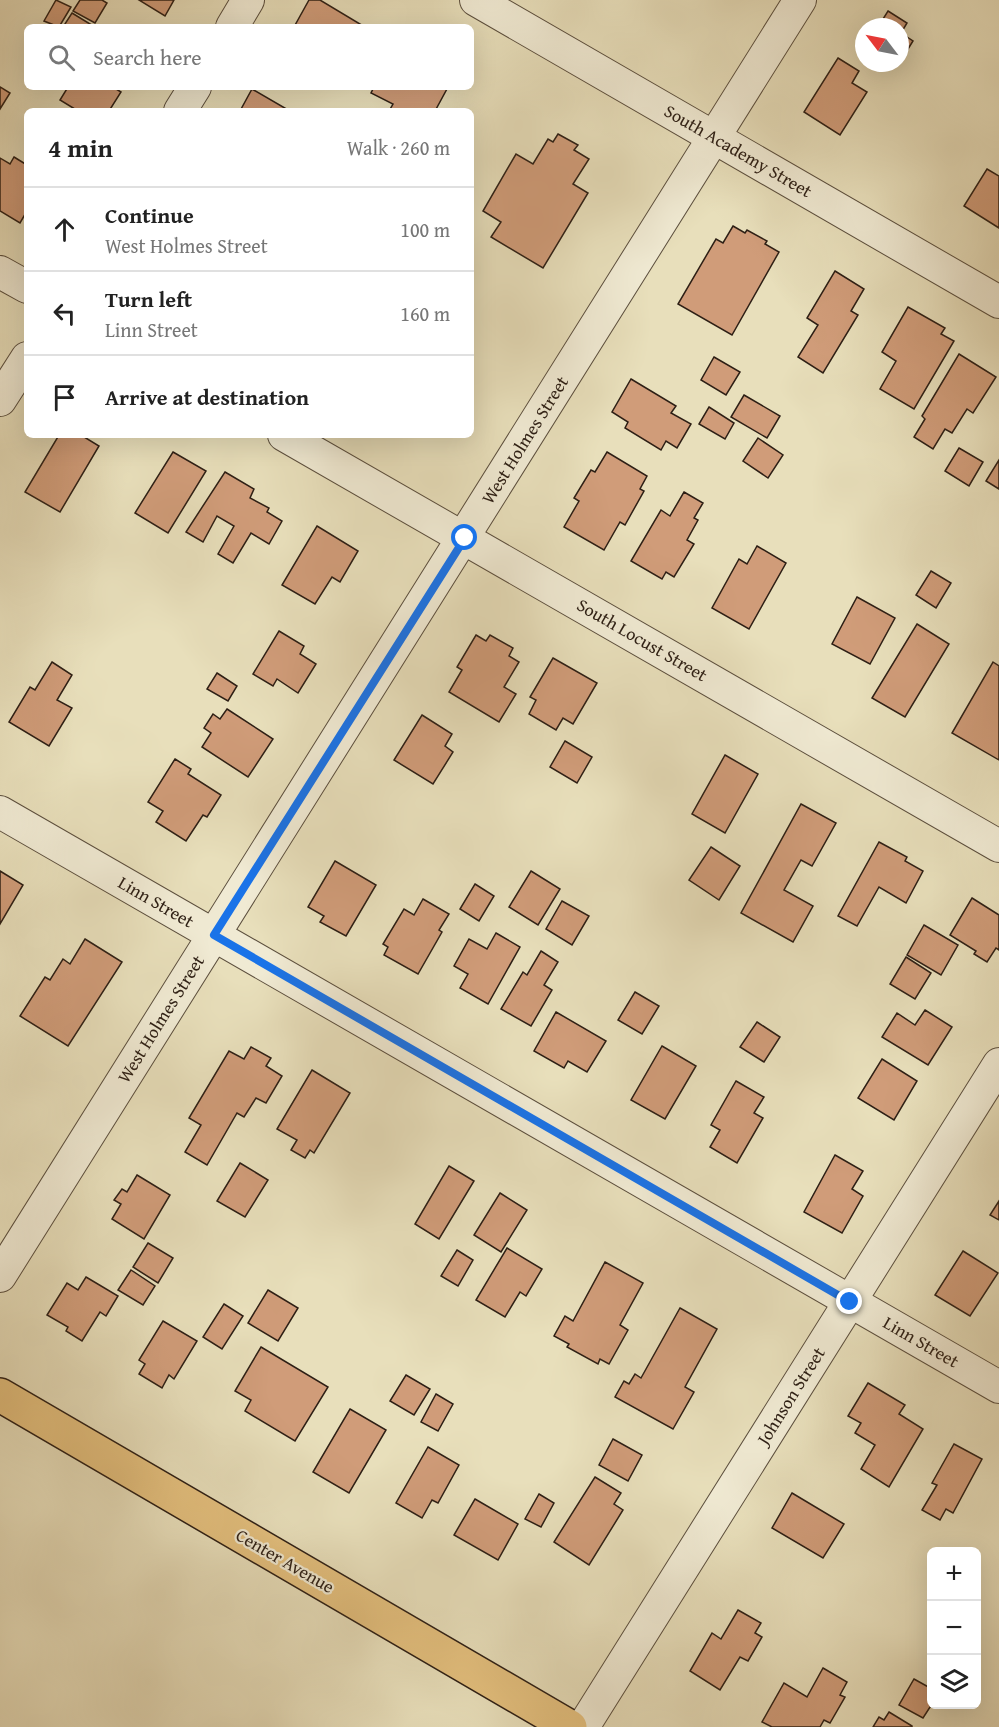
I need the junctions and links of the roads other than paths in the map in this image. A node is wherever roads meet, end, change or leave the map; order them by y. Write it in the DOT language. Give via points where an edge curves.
graph roads {
  1 [pos="248,0"];
  2 [pos="476,0"];
  3 [pos="800,0"];
  4 [pos="234,24"];
  5 [pos="193,90"];
  6 [pos="182,108"];
  7 [pos="714,137"];
  8 [pos="0,272"];
  9 [pos="24,285"];
  10 [pos="999,302"];
  11 [pos="24,363"];
  12 [pos="0,400"];
  13 [pos="289,438"];
  14 [pos="465,538"];
  15 [pos="0,812"];
  16 [pos="999,846"];
  17 [pos="214,935"];
  18 [pos="999,1064"];
  19 [pos="0,1276"];
  20 [pos="850,1302"];
  21 [pos="999,1387"];
  22 [pos="0,1395"];
  23 [pos="570,1727"];
  24 [pos="583,1727"];
  1 -- 4 [label="street"];
  2 -- 7 [label="street, South Academy Street"];
  3 -- 7 [label="street, West Holmes Street"];
  5 -- 6 [label="street"];
  7 -- 10 [label="street, South Academy Street"];
  7 -- 14 [label="street, West Holmes Street"];
  8 -- 9 [label="street"];
  11 -- 12 [label="street"];
  13 -- 14 [label="street, South Locust Street"];
  14 -- 16 [label="street, South Locust Street"];
  14 -- 17 [label="street, West Holmes Street"];
  15 -- 17 [label="street, Linn Street"];
  17 -- 19 [label="street, West Holmes Street"];
  17 -- 20 [label="street, Linn Street"];
  18 -- 20 [label="street, Johnson Street"];
  20 -- 21 [label="street, Linn Street"];
  20 -- 24 [label="street, Johnson Street"];
  22 -- 23 [label="main road, Center Avenue"];
}
